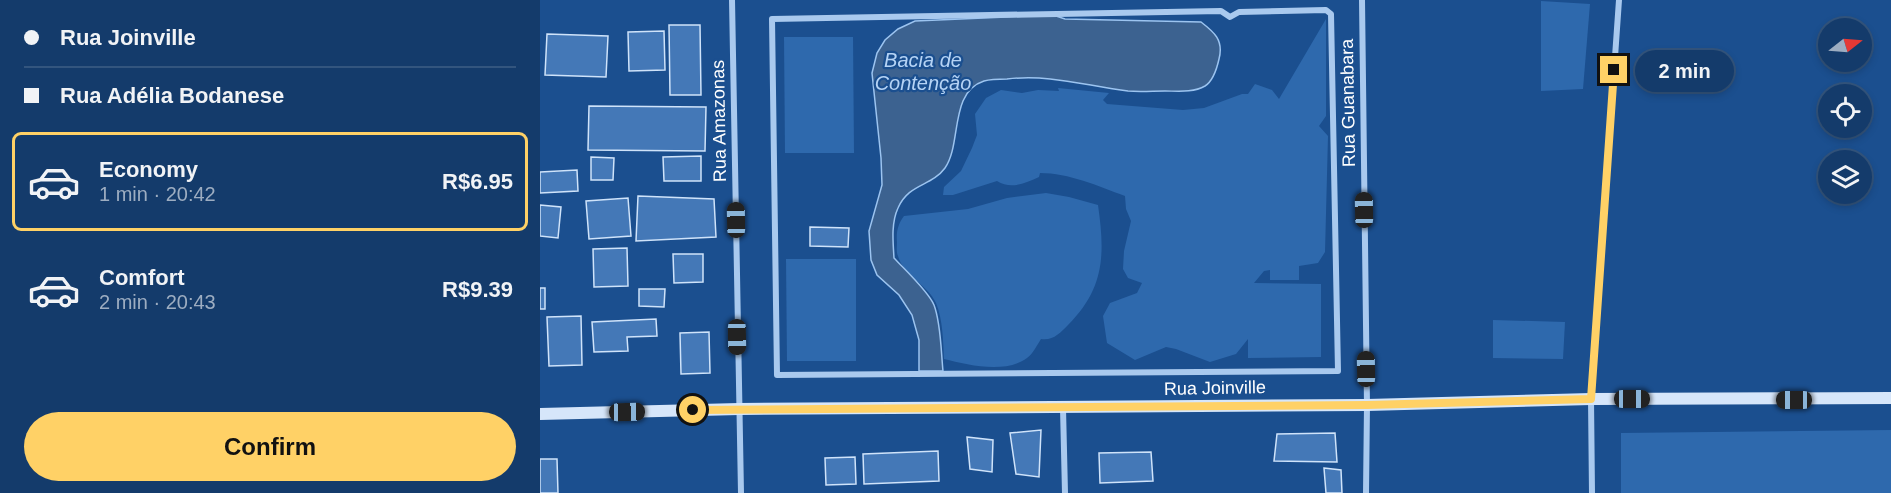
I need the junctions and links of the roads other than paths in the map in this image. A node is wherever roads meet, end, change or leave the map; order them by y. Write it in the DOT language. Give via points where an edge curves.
graph roads {
  1 [pos="732,0"];
  2 [pos="1362,0"];
  3 [pos="1619,0"];
  4 [pos="772,19"];
  5 [pos="1891,398"];
  6 [pos="1591,399"];
  7 [pos="1367,405"];
  8 [pos="1063,408"];
  9 [pos="739,410"];
  10 [pos="540,414"];
  11 [pos="741,493"];
  12 [pos="1065,493"];
  13 [pos="1366,493"];
  14 [pos="1592,493"];
  1 -- 9 [label="street, Rua Amazonas"];
  2 -- 7 [label="street, Rua Guanabara"];
  3 -- 6 [label="street"];
  4 -- 4 [label="street" via="777,375 1338,371 1331,14 1326,10 1239,12 1230,16 1221,11"];
  5 -- 6 [label="street, Rua Joinville"];
  6 -- 7 [label="street, Rua Joinville"];
  6 -- 14 [label="street"];
  7 -- 8 [label="street, Rua Joinville"];
  7 -- 13 [label="street, Rua Guanabara"];
  8 -- 9 [label="street, Rua Joinville"];
  8 -- 12 [label="street"];
  9 -- 10 [label="street, Rua Joinville"];
  9 -- 11 [label="street, Rua Amazonas"];
}
